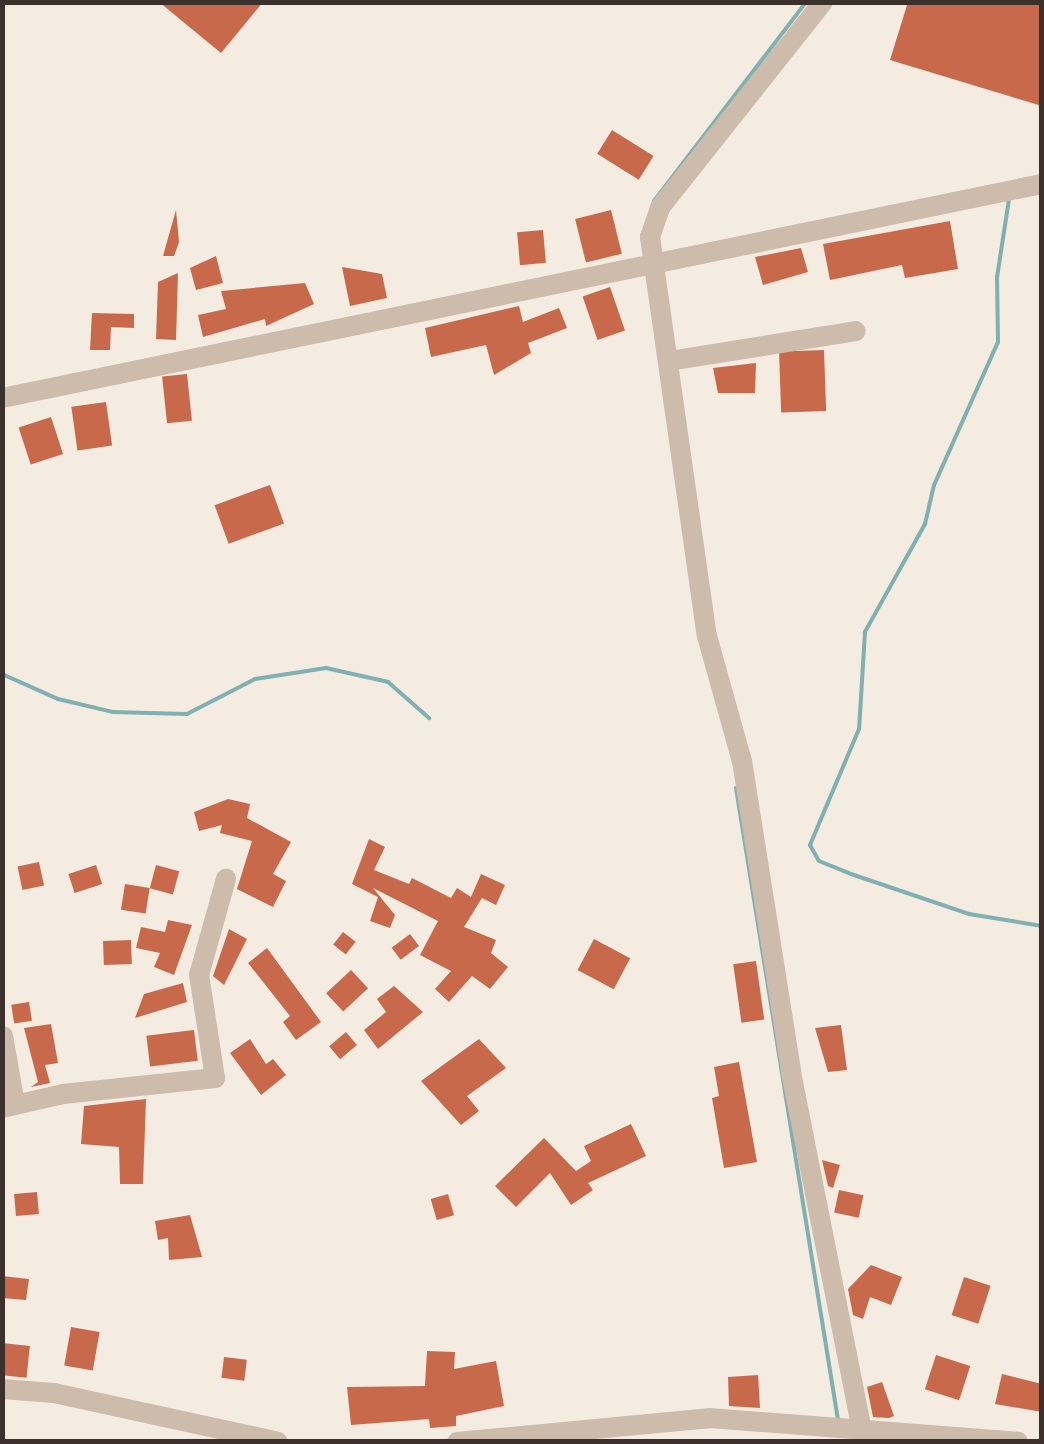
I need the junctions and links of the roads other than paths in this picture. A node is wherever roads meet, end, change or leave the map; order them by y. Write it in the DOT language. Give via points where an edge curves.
graph roads {
  1 [pos="823,2"];
  2 [pos="1042,184"];
  3 [pos="653,265"];
  4 [pos="856,330"];
  5 [pos="668,362"];
  6 [pos="2,398"];
  7 [pos="226,879"];
  8 [pos="3,1036"];
  9 [pos="8,1106"];
  10 [pos="2,1389"];
  11 [pos="863,1436"];
  12 [pos="278,1442"];
  13 [pos="456,1442"];
  14 [pos="1018,1442"];
  1 -- 3 [label="street" via="660,208 650,237"];
  2 -- 3 [label="street"];
  3 -- 5 [label="street"];
  3 -- 6 [label="street"];
  4 -- 5 [label="street"];
  5 -- 11 [label="street" via="707,636 742,760 791,1072"];
  7 -- 9 [label="street" via="199,975 216,1078"];
  8 -- 9 [label="street"];
  10 -- 12 [label="street"];
  11 -- 13 [label="street" via="709,1418"];
  11 -- 14 [label="street"];
}
